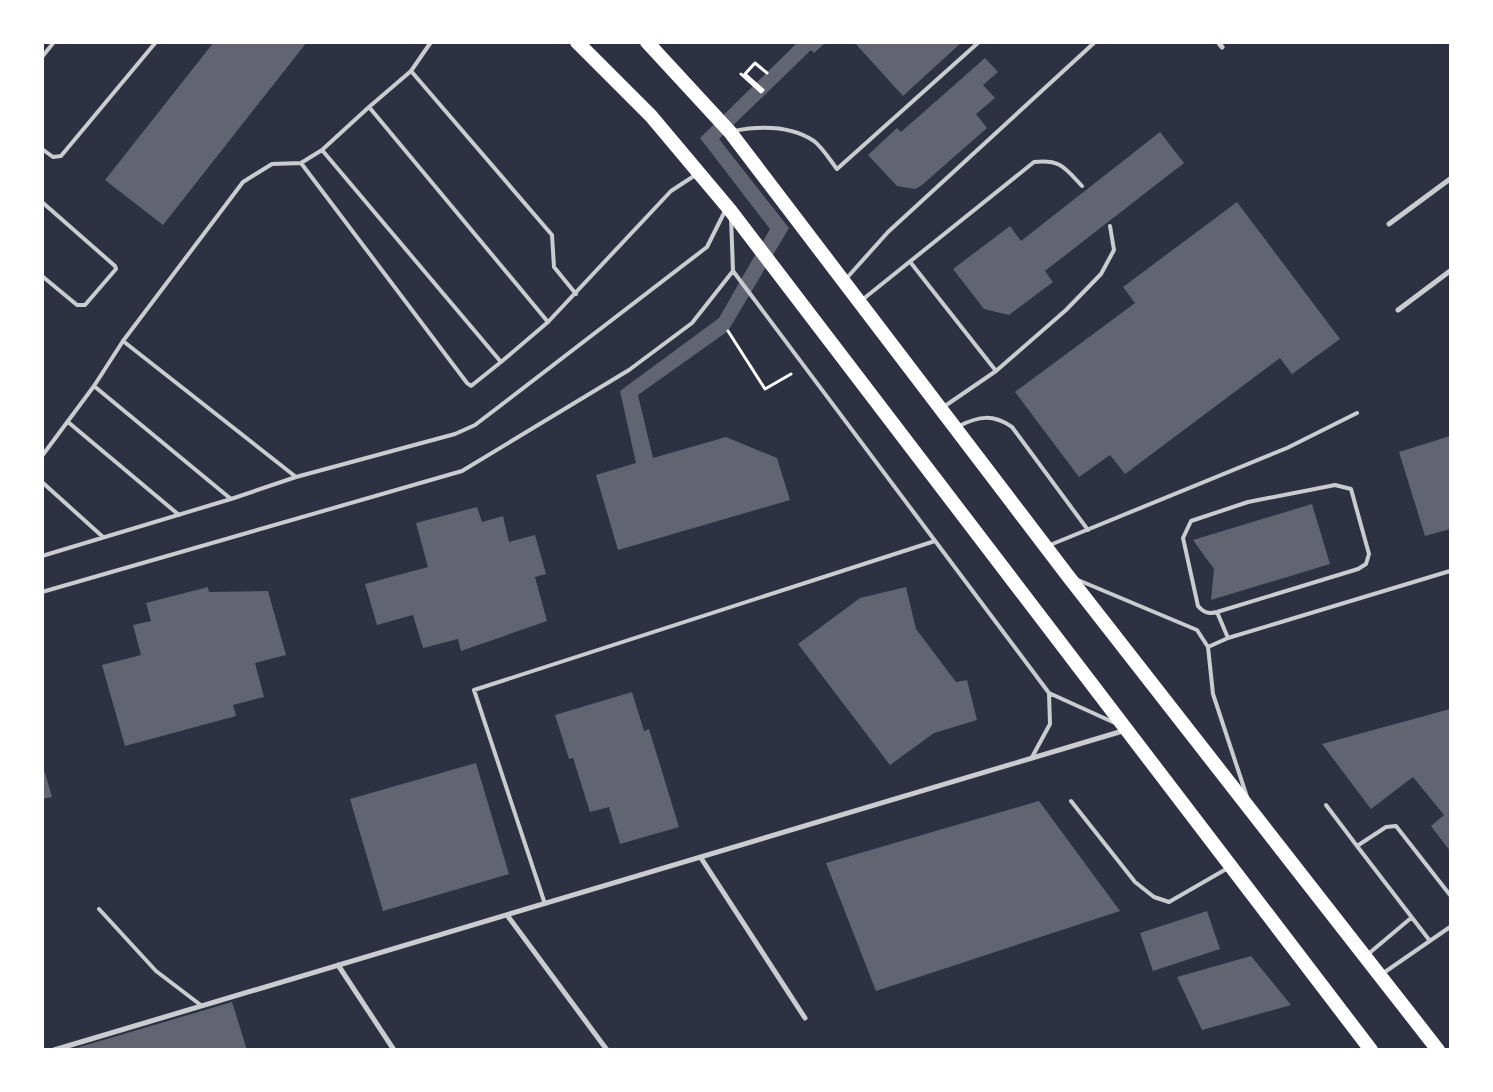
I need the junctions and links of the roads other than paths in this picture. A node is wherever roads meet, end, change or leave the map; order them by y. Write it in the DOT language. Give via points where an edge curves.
graph roads {
  1 [pos="54,42"];
  2 [pos="156,42"];
  3 [pos="431,42"];
  4 [pos="577,42"];
  5 [pos="647,42"];
  6 [pos="979,42"];
  7 [pos="1095,42"];
  8 [pos="42,56"];
  9 [pos="412,71"];
  10 [pos="369,107"];
  11 [pos="730,132"];
  12 [pos="42,150"];
  13 [pos="322,150"];
  14 [pos="301,162"];
  15 [pos="699,173"];
  16 [pos="1450,179"];
  17 [pos="1082,186"];
  18 [pos="42,202"];
  19 [pos="729,209"];
  20 [pos="1389,224"];
  21 [pos="1110,226"];
  22 [pos="911,263"];
  23 [pos="733,271"];
  24 [pos="1450,271"];
  25 [pos="42,276"];
  26 [pos="844,280"];
  27 [pos="576,294"];
  28 [pos="861,301"];
  29 [pos="1398,310"];
  30 [pos="548,322"];
  31 [pos="123,341"];
  32 [pos="501,362"];
  33 [pos="996,371"];
  34 [pos="94,386"];
  35 [pos="942,408"];
  36 [pos="1357,413"];
  37 [pos="68,422"];
  38 [pos="957,427"];
  39 [pos="42,456"];
  40 [pos="296,476"];
  41 [pos="42,482"];
  42 [pos="232,500"];
  43 [pos="179,515"];
  44 [pos="1088,530"];
  45 [pos="103,537"];
  46 [pos="935,541"];
  47 [pos="1048,546"];
  48 [pos="42,556"];
  49 [pos="1450,571"];
  50 [pos="1068,576"];
  51 [pos="42,592"];
  52 [pos="1217,612"];
  53 [pos="1228,638"];
  54 [pos="1208,647"];
  55 [pos="1049,694"];
  56 [pos="1129,729"];
  57 [pos="1031,759"];
  58 [pos="1071,801"];
  59 [pos="1326,806"];
  60 [pos="1251,808"];
  61 [pos="1357,846"];
  62 [pos="701,858"];
  63 [pos="1232,866"];
  64 [pos="1450,895"];
  65 [pos="545,904"];
  66 [pos="99,909"];
  67 [pos="507,915"];
  68 [pos="1410,918"];
  69 [pos="1450,926"];
  70 [pos="1430,941"];
  71 [pos="1366,956"];
  72 [pos="338,965"];
  73 [pos="1380,975"];
  74 [pos="202,1006"];
  75 [pos="805,1018"];
  76 [pos="54,1050"];
  77 [pos="394,1050"];
  78 [pos="607,1050"];
  79 [pos="1371,1050"];
  80 [pos="1438,1050"];
  1 -- 8 [label="lane"];
  2 -- 12 [label="lane" via="61,156 53,157"];
  3 -- 9 [label="lane"];
  4 -- 15 [label="highway" via="651,116"];
  5 -- 11 [label="highway"];
  6 -- 11 [label="lane" via="837,169 814,142 795,133 774,128"];
  7 -- 26 [label="lane" via="888,232"];
  9 -- 10 [label="lane"];
  9 -- 27 [label="lane" via="552,235 555,271"];
  10 -- 13 [label="lane"];
  10 -- 30 [label="lane"];
  11 -- 26 [label="highway"];
  13 -- 14 [label="lane"];
  13 -- 32 [label="lane"];
  14 -- 31 [label="lane" via="272,164 242,182"];
  14 -- 32 [label="lane" via="467,383 471,386"];
  15 -- 19 [label="highway"];
  15 -- 27 [label="lane" via="671,191"];
  16 -- 20 [label="street"];
  17 -- 22 [label="lane" via="1062,165 1049,160 1034,162"];
  18 -- 25 [label="lane" via="116,269 81,306"];
  19 -- 23 [label="lane"];
  19 -- 40 [label="lane" via="708,247 475,425 454,434"];
  19 -- 56 [label="highway"];
  21 -- 33 [label="lane" via="1114,250 1101,274 1066,310"];
  22 -- 28 [label="lane"];
  22 -- 33 [label="lane"];
  23 -- 46 [label="lane"];
  23 -- 51 [label="lane" via="692,323 629,370 462,471"];
  24 -- 29 [label="street"];
  26 -- 28 [label="highway"];
  27 -- 30 [label="lane"];
  28 -- 35 [label="highway"];
  30 -- 32 [label="lane"];
  31 -- 34 [label="lane"];
  31 -- 40 [label="lane"];
  33 -- 35 [label="lane"];
  34 -- 37 [label="lane"];
  34 -- 42 [label="lane"];
  35 -- 38 [label="highway"];
  36 -- 44 [label="lane" via="1287,448"];
  37 -- 39 [label="lane"];
  37 -- 43 [label="lane"];
  38 -- 44 [label="lane" via="976,418 1001,419 1012,427"];
  38 -- 47 [label="highway"];
  40 -- 42 [label="lane"];
  41 -- 45 [label="lane"];
  42 -- 43 [label="lane"];
  43 -- 45 [label="lane"];
  44 -- 47 [label="lane"];
  45 -- 48 [label="lane"];
  46 -- 55 [label="lane"];
  46 -- 65 [label="lane" via="474,690"];
  47 -- 50 [label="highway"];
  49 -- 53 [label="lane"];
  50 -- 54 [label="lane" via="1197,630"];
  50 -- 60 [label="highway"];
  52 -- 52 [label="lane" via="1366,564 1369,554 1351,489 1335,486 1248,502 1191,522 1183,538 1198,606 1208,614"];
  52 -- 53 [label="lane"];
  53 -- 54 [label="lane"];
  54 -- 60 [label="lane" via="1213,694"];
  55 -- 56 [label="lane"];
  55 -- 57 [label="lane" via="1050,724"];
  56 -- 57 [label="street"];
  56 -- 63 [label="highway"];
  57 -- 62 [label="street"];
  58 -- 63 [label="lane" via="1135,882 1154,897 1169,902"];
  59 -- 61 [label="lane"];
  60 -- 71 [label="highway"];
  61 -- 64 [label="lane" via="1386,827 1396,826"];
  61 -- 68 [label="lane"];
  62 -- 65 [label="street"];
  62 -- 75 [label="street"];
  63 -- 79 [label="highway"];
  65 -- 67 [label="street"];
  66 -- 74 [label="lane" via="156,971"];
  67 -- 72 [label="street"];
  67 -- 78 [label="street"];
  68 -- 70 [label="lane"];
  68 -- 71 [label="lane"];
  69 -- 70 [label="lane"];
  70 -- 73 [label="lane"];
  71 -- 73 [label="highway"];
  72 -- 74 [label="street"];
  72 -- 77 [label="street"];
  73 -- 80 [label="highway"];
  74 -- 76 [label="street"];
}
